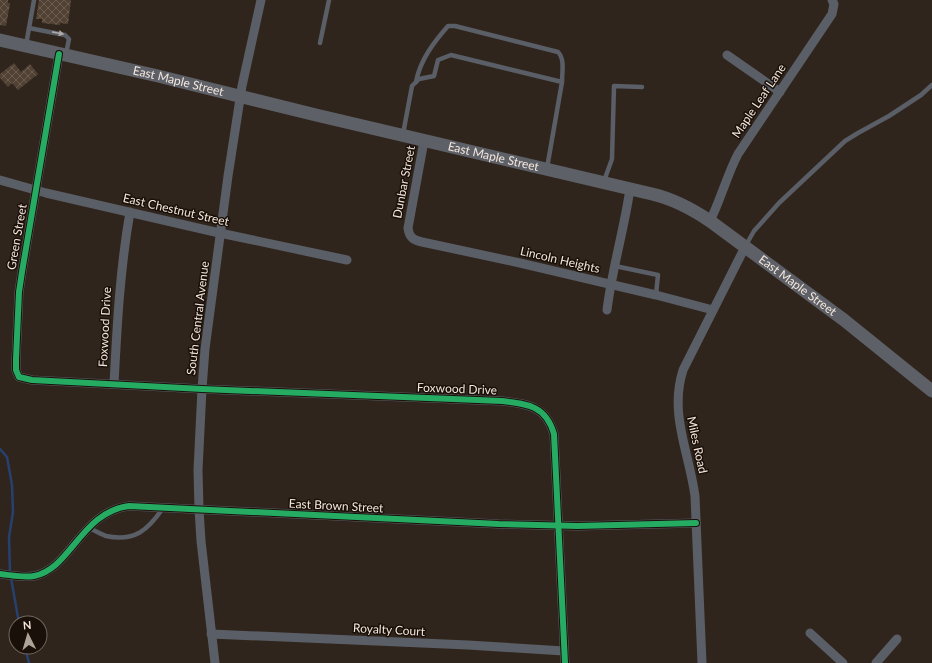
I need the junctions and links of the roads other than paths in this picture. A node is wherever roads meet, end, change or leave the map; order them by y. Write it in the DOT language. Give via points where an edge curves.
graph roads {
  1 [pos="34,0"];
  2 [pos="261,0"];
  3 [pos="330,0"];
  4 [pos="832,0"];
  5 [pos="29,28"];
  6 [pos="0,40"];
  7 [pos="320,43"];
  8 [pos="26,46"];
  9 [pos="63,55"];
  10 [pos="727,55"];
  11 [pos="416,82"];
  12 [pos="562,82"];
  13 [pos="932,85"];
  14 [pos="642,87"];
  15 [pos="780,92"];
  16 [pos="240,97"];
  17 [pos="403,136"];
  18 [pos="424,141"];
  19 [pos="547,169"];
  20 [pos="0,180"];
  21 [pos="604,183"];
  22 [pos="630,189"];
  23 [pos="36,190"];
  24 [pos="130,212"];
  25 [pos="710,221"];
  26 [pos="408,228"];
  27 [pos="220,232"];
  28 [pos="745,247"];
  29 [pos="347,260"];
  30 [pos="615,266"];
  31 [pos="610,284"];
  32 [pos="656,295"];
  33 [pos="607,310"];
  34 [pos="712,310"];
  35 [pos="114,384"];
  36 [pos="202,389"];
  37 [pos="932,391"];
  38 [pos="164,507"];
  39 [pos="199,509"];
  40 [pos="696,523"];
  41 [pos="558,525"];
  42 [pos="89,528"];
  43 [pos="1,574"];
  44 [pos="810,633"];
  45 [pos="212,634"];
  46 [pos="897,639"];
  47 [pos="564,652"];
  48 [pos="215,663"];
  49 [pos="565,663"];
  50 [pos="702,663"];
  51 [pos="843,663"];
  52 [pos="876,663"];
  1 -- 5 [label="lane"];
  2 -- 16 [label="street, South Central Avenue"];
  3 -- 7 [label="lane"];
  4 -- 15 [label="street, Maple Leaf Lane" via="832,14"];
  5 -- 8 [label="lane"];
  5 -- 9 [label="lane, one-way" via="65,34 69,39"];
  6 -- 8 [label="main road, East Maple Street"];
  8 -- 9 [label="main road, East Maple Street"];
  9 -- 16 [label="main road, East Maple Street"];
  9 -- 23 [label="street, Green Street"];
  10 -- 15 [label="street"];
  11 -- 12 [label="lane" via="434,76 438,60 451,55"];
  11 -- 12 [label="lane" via="418,70 434,42 448,26 558,52 563,63"];
  11 -- 17 [label="lane" via="412,86"];
  12 -- 19 [label="lane"];
  13 -- 28 [label="lane" via="889,116 845,141 779,203 754,231"];
  14 -- 21 [label="lane" via="614,86 612,160"];
  15 -- 25 [label="street, Maple Leaf Lane" via="735,160"];
  16 -- 17 [label="main road, East Maple Street"];
  16 -- 27 [label="street, South Central Avenue"];
  17 -- 18 [label="main road, East Maple Street"];
  18 -- 19 [label="main road, East Maple Street"];
  18 -- 26 [label="street, Dunbar Street"];
  19 -- 21 [label="main road, East Maple Street"];
  20 -- 23 [label="street, East Chestnut Street"];
  21 -- 22 [label="main road, East Maple Street"];
  22 -- 25 [label="main road, East Maple Street" via="675,201"];
  22 -- 30 [label="street"];
  23 -- 24 [label="street, East Chestnut Street"];
  23 -- 35 [label="street, Green Street" via="19,292 16,359 18,374 22,378 32,380"];
  24 -- 27 [label="street, East Chestnut Street"];
  24 -- 35 [label="street, Foxwood Drive" via="119,291"];
  25 -- 28 [label="main road, East Maple Street"];
  26 -- 31 [label="street, Lincoln Heights" via="409,236 422,242"];
  27 -- 29 [label="street, East Chestnut Street"];
  27 -- 36 [label="street, South Central Avenue"];
  28 -- 34 [label="street, Miles Road"];
  28 -- 37 [label="main road, East Maple Street" via="844,320"];
  30 -- 31 [label="street"];
  30 -- 32 [label="lane" via="658,275"];
  31 -- 32 [label="street, Lincoln Heights"];
  31 -- 33 [label="street"];
  32 -- 34 [label="street, Lincoln Heights"];
  34 -- 40 [label="street, Miles Road" via="683,370 677,396 682,439 694,484"];
  35 -- 36 [label="street, Foxwood Drive"];
  36 -- 39 [label="street, South Central Avenue"];
  36 -- 41 [label="street, Foxwood Drive" via="502,402 536,408 548,418 554,434"];
  38 -- 39 [label="street, East Brown Street"];
  38 -- 42 [label="street, East Brown Street" via="120,507 104,514"];
  38 -- 42 [label="lane" via="154,522 132,536 105,536"];
  39 -- 41 [label="street, East Brown Street"];
  39 -- 45 [label="street, South Central Avenue"];
  40 -- 41 [label="street, East Brown Street"];
  40 -- 50 [label="street, Miles Road"];
  41 -- 47 [label="street, Foxwood Drive"];
  42 -- 43 [label="street, East Brown Street" via="49,570 34,576"];
  44 -- 51 [label="street"];
  45 -- 47 [label="street, Royalty Court" via="468,645"];
  45 -- 48 [label="street, South Central Avenue"];
  46 -- 52 [label="street"];
  47 -- 49 [label="street, Foxwood Drive"];
}
